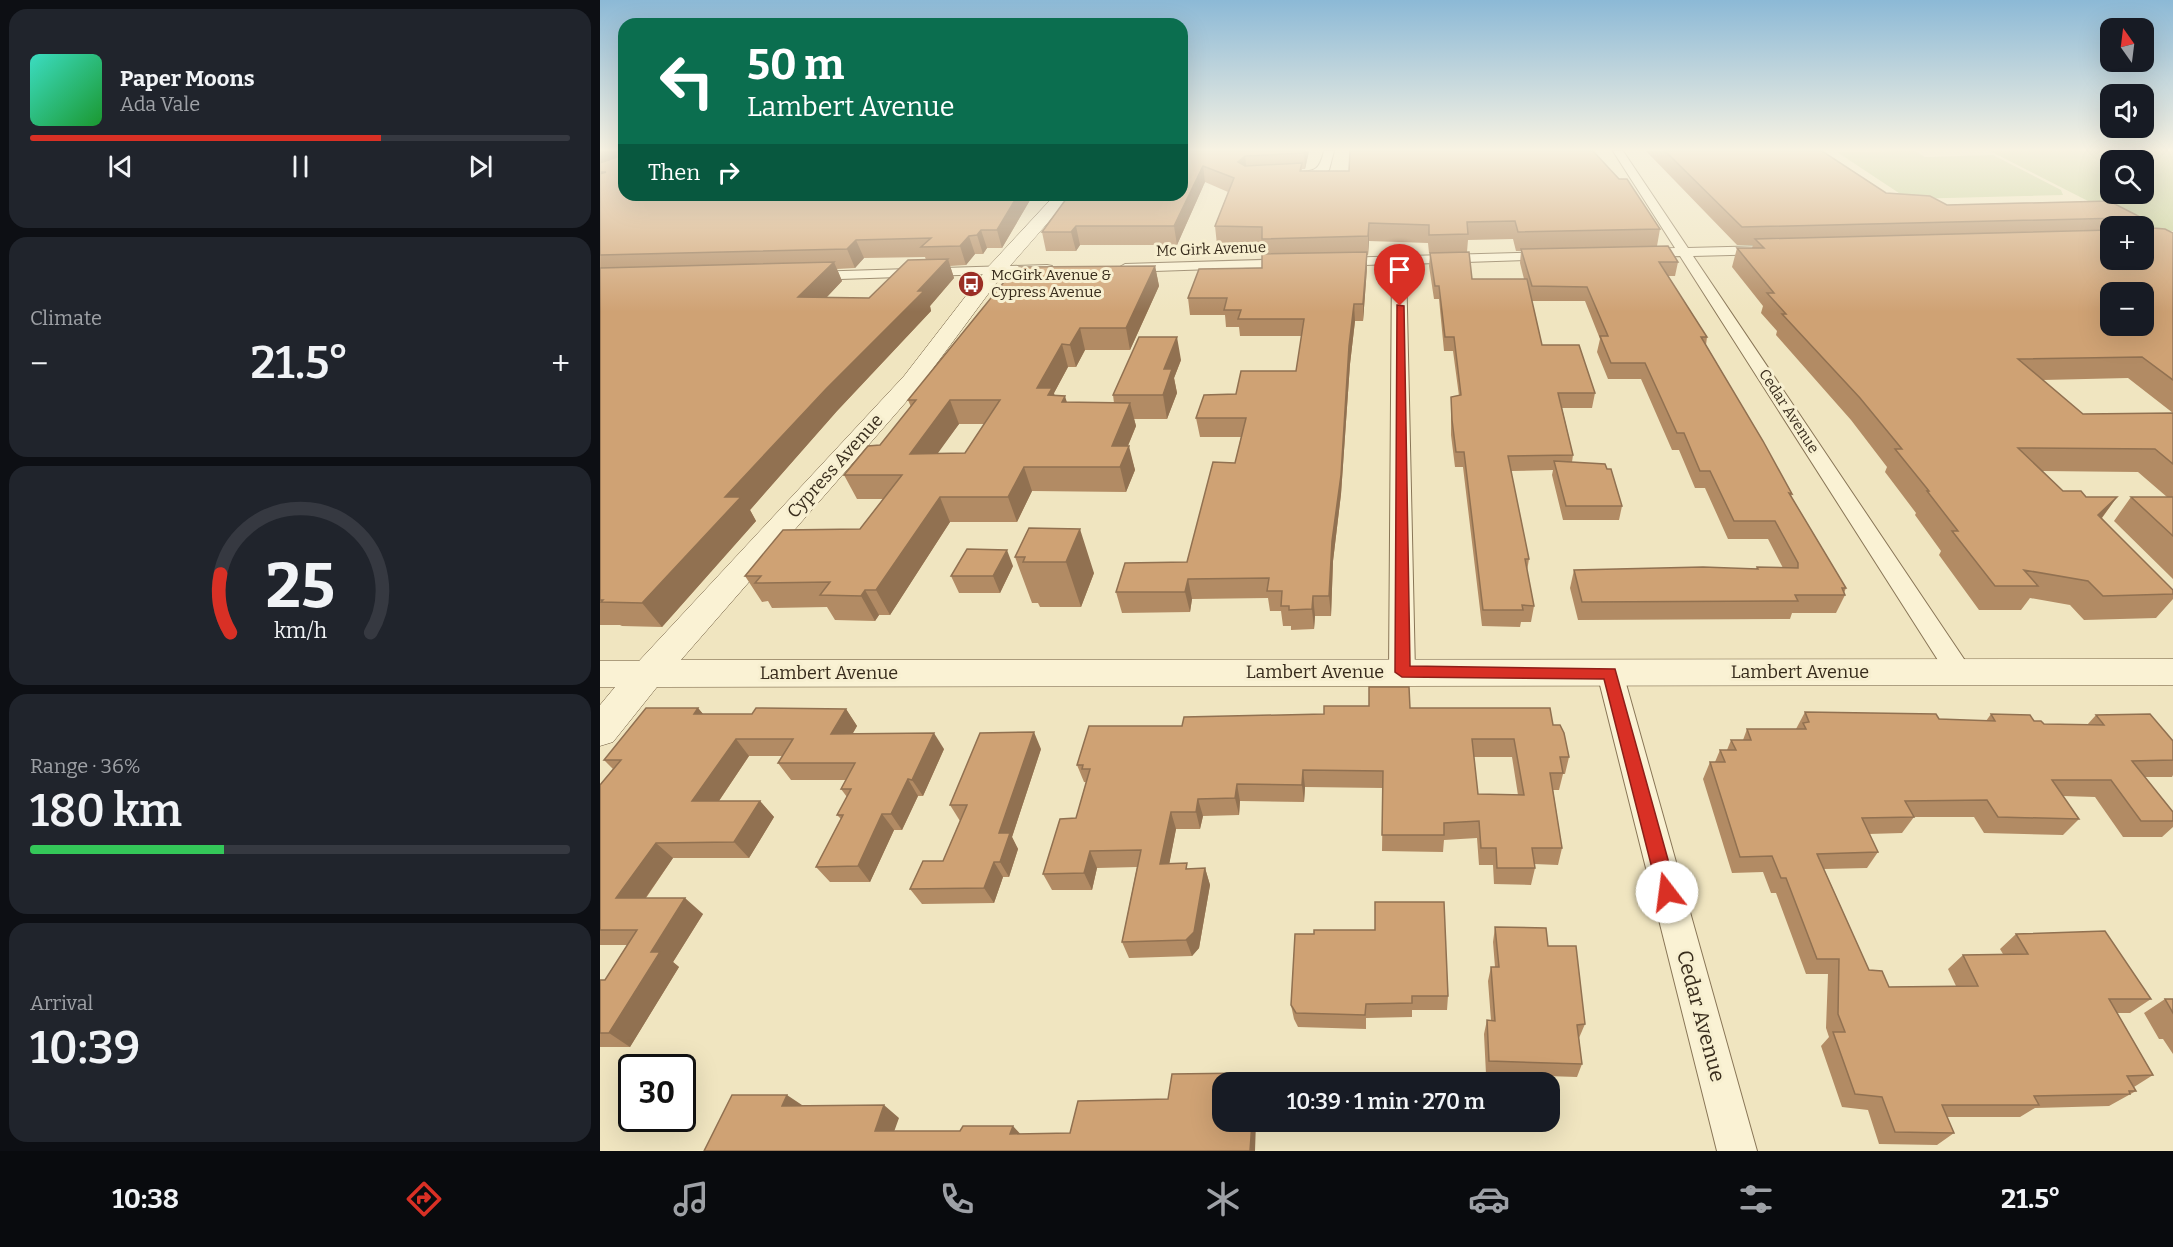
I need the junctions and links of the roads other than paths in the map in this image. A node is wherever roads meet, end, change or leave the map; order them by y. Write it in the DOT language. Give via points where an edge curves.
graph roads {
  1 [pos="1055,205"];
  2 [pos="1654,205"];
  3 [pos="1778,250"];
  4 [pos="1685,252"];
  5 [pos="1626,254"];
  6 [pos="1566,256"];
  7 [pos="1400,260"];
  8 [pos="1328,262"];
  9 [pos="1308,263"];
  10 [pos="1109,268"];
  11 [pos="1064,269"];
  12 [pos="996,270"];
  13 [pos="798,276"];
  14 [pos="1402,672"];
  15 [pos="1959,672"];
  16 [pos="2173,672"];
  17 [pos="1610,673"];
  18 [pos="600,674"];
  19 [pos="648,674"];
  20 [pos="600,731"];
  21 [pos="1737,1151"];
  1 -- 12 [label="street, Cypress Avenue"];
  2 -- 4 [label="street, Cedar Avenue"];
  3 -- 4 [label="street"];
  4 -- 5 [label="street"];
  4 -- 15 [label="street, Cedar Avenue"];
  6 -- 7 [label="street"];
  7 -- 8 [label="street"];
  7 -- 14 [label="street"];
  9 -- 10 [label="street, Mc Girk Avenue"];
  11 -- 12 [label="street"];
  12 -- 13 [label="street"];
  12 -- 19 [label="street, Cypress Avenue" via="912,381"];
  14 -- 17 [label="street, Lambert Avenue"];
  14 -- 19 [label="street, Lambert Avenue"];
  15 -- 16 [label="street, Lambert Avenue"];
  15 -- 17 [label="street, Lambert Avenue"];
  17 -- 21 [label="street, Cedar Avenue"];
  18 -- 19 [label="street, Lambert Avenue"];
  19 -- 20 [label="street, Cypress Avenue"];
}
